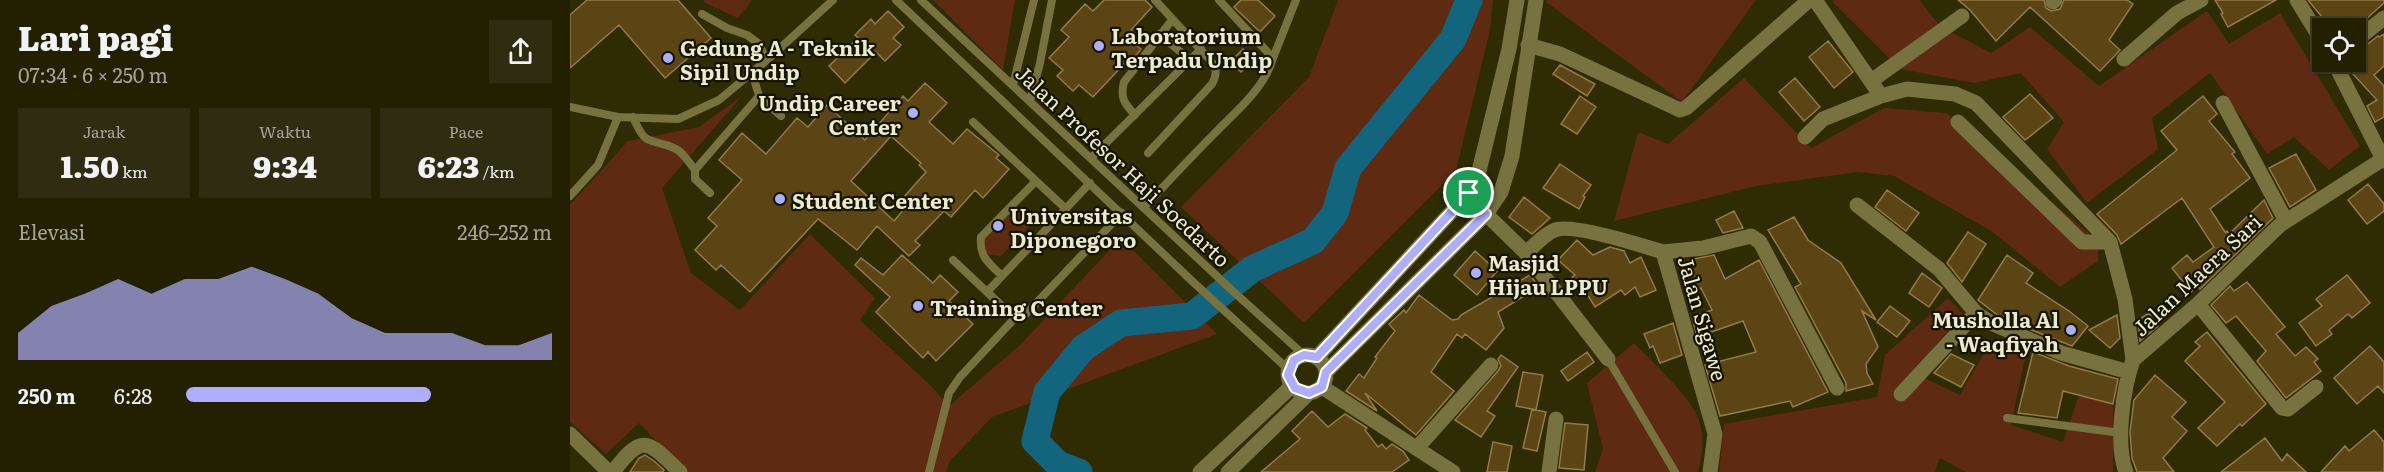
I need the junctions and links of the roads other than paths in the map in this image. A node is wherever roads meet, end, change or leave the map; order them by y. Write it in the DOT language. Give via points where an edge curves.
graph roads {
  1 [pos="833,0"];
  2 [pos="896,0"];
  3 [pos="921,0"];
  4 [pos="1034,0"];
  5 [pos="1052,0"];
  6 [pos="1155,0"];
  7 [pos="1219,0"];
  8 [pos="1296,0"];
  9 [pos="1517,0"];
  10 [pos="1536,0"];
  11 [pos="1809,0"];
  12 [pos="1815,0"];
  13 [pos="2200,0"];
  14 [pos="2297,0"];
  15 [pos="702,14"];
  16 [pos="1962,16"];
  17 [pos="2384,18"];
  18 [pos="1172,20"];
  19 [pos="2312,25"];
  20 [pos="2366,32"];
  21 [pos="1160,34"];
  22 [pos="1528,45"];
  23 [pos="1201,49"];
  24 [pos="1273,58"];
  25 [pos="1189,59"];
  26 [pos="2124,59"];
  27 [pos="767,60"];
  28 [pos="752,72"];
  29 [pos="2339,72"];
  30 [pos="1871,81"];
  31 [pos="1013,85"];
  32 [pos="759,96"];
  33 [pos="1881,96"];
  34 [pos="1030,101"];
  35 [pos="2223,103"];
  36 [pos="570,107"];
  37 [pos="1135,115"];
  38 [pos="781,116"];
  39 [pos="618,117"];
  40 [pos="633,117"];
  41 [pos="973,122"];
  42 [pos="1959,122"];
  43 [pos="1805,137"];
  44 [pos="1148,153"];
  45 [pos="1091,158"];
  46 [pos="2384,160"];
  47 [pos="695,170"];
  48 [pos="1036,181"];
  49 [pos="1090,183"];
  50 [pos="710,193"];
  51 [pos="1469,193"];
  52 [pos="570,196"];
  53 [pos="1857,205"];
  54 [pos="1143,207"];
  55 [pos="1066,209"];
  56 [pos="1122,213"];
  57 [pos="1486,214"];
  58 [pos="2286,221"];
  59 [pos="2110,242"];
  60 [pos="1663,252"];
  61 [pos="1526,253"];
  62 [pos="953,260"];
  63 [pos="1002,276"];
  64 [pos="987,291"];
  65 [pos="2198,304"];
  66 [pos="1976,313"];
  67 [pos="1015,318"];
  68 [pos="1310,356"];
  69 [pos="1608,359"];
  70 [pos="1491,365"];
  71 [pos="2131,366"];
  72 [pos="1289,370"];
  73 [pos="1326,372"];
  74 [pos="1292,386"];
  75 [pos="2316,387"];
  76 [pos="1837,388"];
  77 [pos="1315,390"];
  78 [pos="1901,394"];
  79 [pos="2007,418"];
  80 [pos="1556,419"];
  81 [pos="2121,433"];
  82 [pos="570,434"];
  83 [pos="1417,448"];
  84 [pos="611,472"];
  85 [pos="680,472"];
  86 [pos="928,472"];
  87 [pos="1200,472"];
  88 [pos="1228,472"];
  89 [pos="1454,472"];
  90 [pos="1549,472"];
  91 [pos="1675,472"];
  92 [pos="1710,472"];
  93 [pos="2126,472"];
  1 -- 27 [label="lane"];
  2 -- 49 [label="lane, Jalan Profesor Haji Soedarto"];
  3 -- 31 [label="lane, Jalan Profesor Haji Soedarto"];
  4 -- 31 [label="lane"];
  5 -- 34 [label="lane"];
  6 -- 18 [label="lane"];
  7 -- 24 [label="lane"];
  8 -- 24 [label="lane"];
  9 -- 51 [label="street" via="1479,171"];
  10 -- 22 [label="street"];
  11 -- 22 [label="street" via="1686,108 1675,109 1560,54"];
  12 -- 30 [label="street"];
  13 -- 26 [label="street" via="2177,14"];
  14 -- 19 [label="street"];
  15 -- 27 [label="lane" via="747,35 758,43"];
  16 -- 30 [label="street"];
  17 -- 20 [label="street"];
  18 -- 21 [label="lane"];
  18 -- 23 [label="lane"];
  21 -- 25 [label="lane"];
  21 -- 37 [label="lane" via="1124,82 1123,103"];
  22 -- 57 [label="street" via="1512,156 1502,192"];
  23 -- 25 [label="lane"];
  23 -- 44 [label="lane" via="1216,69 1216,77"];
  24 -- 54 [label="lane" via="1265,78"];
  25 -- 37 [label="lane"];
  27 -- 28 [label="lane"];
  28 -- 32 [label="lane"];
  28 -- 40 [label="lane" via="719,100 678,119"];
  29 -- 46 [label="street"];
  30 -- 33 [label="street"];
  31 -- 34 [label="lane, Jalan Profesor Haji Soedarto"];
  32 -- 38 [label="lane"];
  32 -- 47 [label="lane"];
  33 -- 43 [label="street" via="1823,119"];
  33 -- 59 [label="street" via="1907,89 1955,94 1976,103"];
  34 -- 45 [label="lane, Jalan Profesor Haji Soedarto"];
  35 -- 58 [label="street"];
  36 -- 39 [label="lane"];
  37 -- 45 [label="lane"];
  39 -- 40 [label="lane"];
  39 -- 52 [label="lane" via="598,165"];
  40 -- 47 [label="lane" via="640,133 651,143 678,149"];
  41 -- 48 [label="lane"];
  42 -- 59 [label="street" via="2082,242"];
  45 -- 54 [label="lane, Jalan Profesor Haji Soedarto"];
  46 -- 58 [label="street, Jalan Maera Sari"];
  47 -- 50 [label="lane" via="695,179"];
  48 -- 55 [label="lane"];
  48 -- 63 [label="lane" via="981,237 982,255"];
  49 -- 55 [label="lane"];
  49 -- 56 [label="lane, Jalan Profesor Haji Soedarto"];
  51 -- 57 [label="street"];
  51 -- 68 [label="street"];
  53 -- 66 [label="street" via="1938,269"];
  54 -- 68 [label="lane, Jalan Profesor Haji Soedarto" via="1236,294"];
  55 -- 63 [label="lane"];
  56 -- 67 [label="lane" via="1021,319"];
  56 -- 72 [label="lane, Jalan Profesor Haji Soedarto"];
  57 -- 61 [label="street"];
  57 -- 73 [label="street"];
  58 -- 65 [label="street, Jalan Maera Sari"];
  59 -- 71 [label="street" via="2125,299"];
  60 -- 61 [label="street, Jalan Sigawe" via="1563,228 1552,231"];
  60 -- 76 [label="street" via="1756,238"];
  60 -- 92 [label="street, Jalan Sigawe" via="1713,425"];
  61 -- 69 [label="street"];
  62 -- 64 [label="lane"];
  63 -- 64 [label="lane"];
  64 -- 67 [label="lane"];
  65 -- 71 [label="street, Jalan Maera Sari"];
  65 -- 75 [label="street" via="2282,408 2288,409"];
  66 -- 71 [label="street" via="2061,352"];
  66 -- 78 [label="street"];
  67 -- 86 [label="lane" via="949,393"];
  68 -- 72 [label="street" via="1294,360"];
  68 -- 73 [label="street" via="1323,363"];
  69 -- 91 [label="lane"];
  70 -- 83 [label="street"];
  71 -- 81 [label="street"];
  72 -- 74 [label="street"];
  73 -- 77 [label="street"];
  74 -- 77 [label="street" via="1298,391"];
  74 -- 87 [label="street"];
  77 -- 83 [label="street"];
  77 -- 88 [label="street"];
  79 -- 81 [label="lane"];
  80 -- 90 [label="street"];
  81 -- 93 [label="street"];
  82 -- 84 [label="street"];
  83 -- 89 [label="street"];
  84 -- 85 [label="street" via="640,444 659,452"];
}
